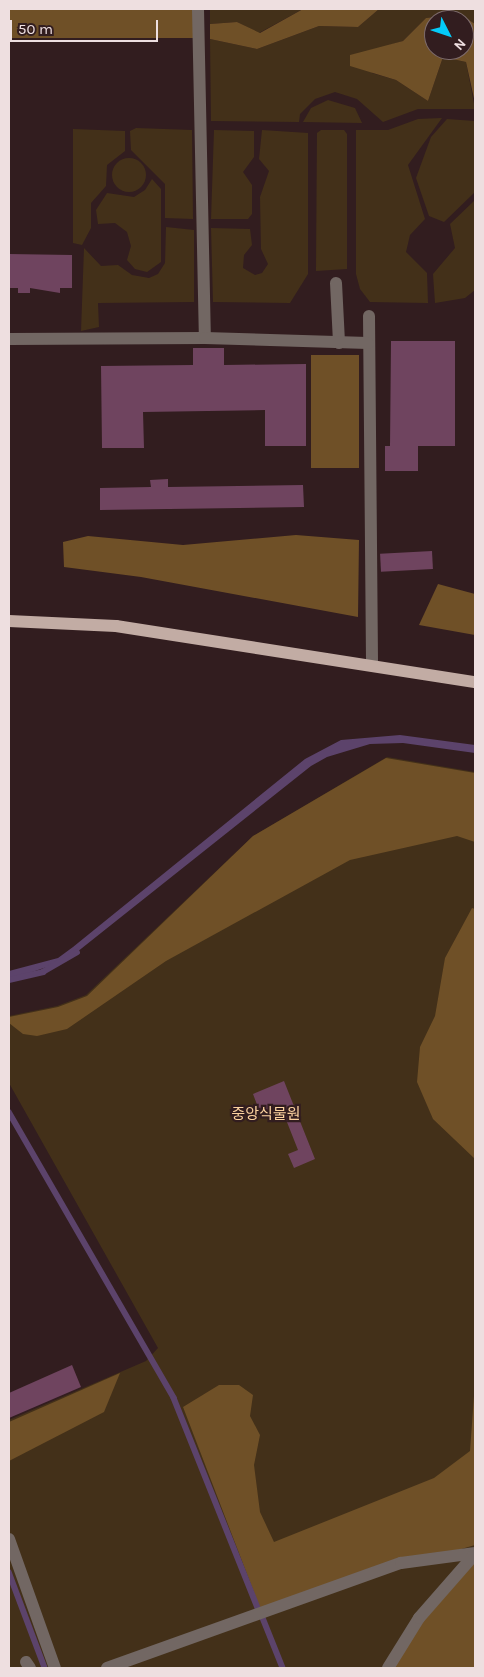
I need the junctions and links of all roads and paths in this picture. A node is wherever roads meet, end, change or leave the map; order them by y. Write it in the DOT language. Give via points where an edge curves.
graph roads {
  1 [pos="198,9"];
  2 [pos="336,283"];
  3 [pos="369,316"];
  4 [pos="9,338"];
  5 [pos="205,338"];
  6 [pos="339,343"];
  7 [pos="368,343"];
  8 [pos="9,621"];
  9 [pos="372,665"];
  10 [pos="475,682"];
  11 [pos="9,1539"];
  12 [pos="475,1554"];
  13 [pos="54,1668"];
  14 [pos="107,1668"];
  15 [pos="388,1668"];
  1 -- 5 [label="street"];
  2 -- 6 [label="street"];
  3 -- 7 [label="street"];
  4 -- 5 [label="street"];
  5 -- 6 [label="street"];
  6 -- 7 [label="street"];
  7 -- 9 [label="street"];
  8 -- 9 [label="main road" via="116,626"];
  9 -- 10 [label="main road"];
  11 -- 13 [label="street"];
  12 -- 14 [label="street" via="401,1563"];
  12 -- 15 [label="street" via="419,1618"];
}
